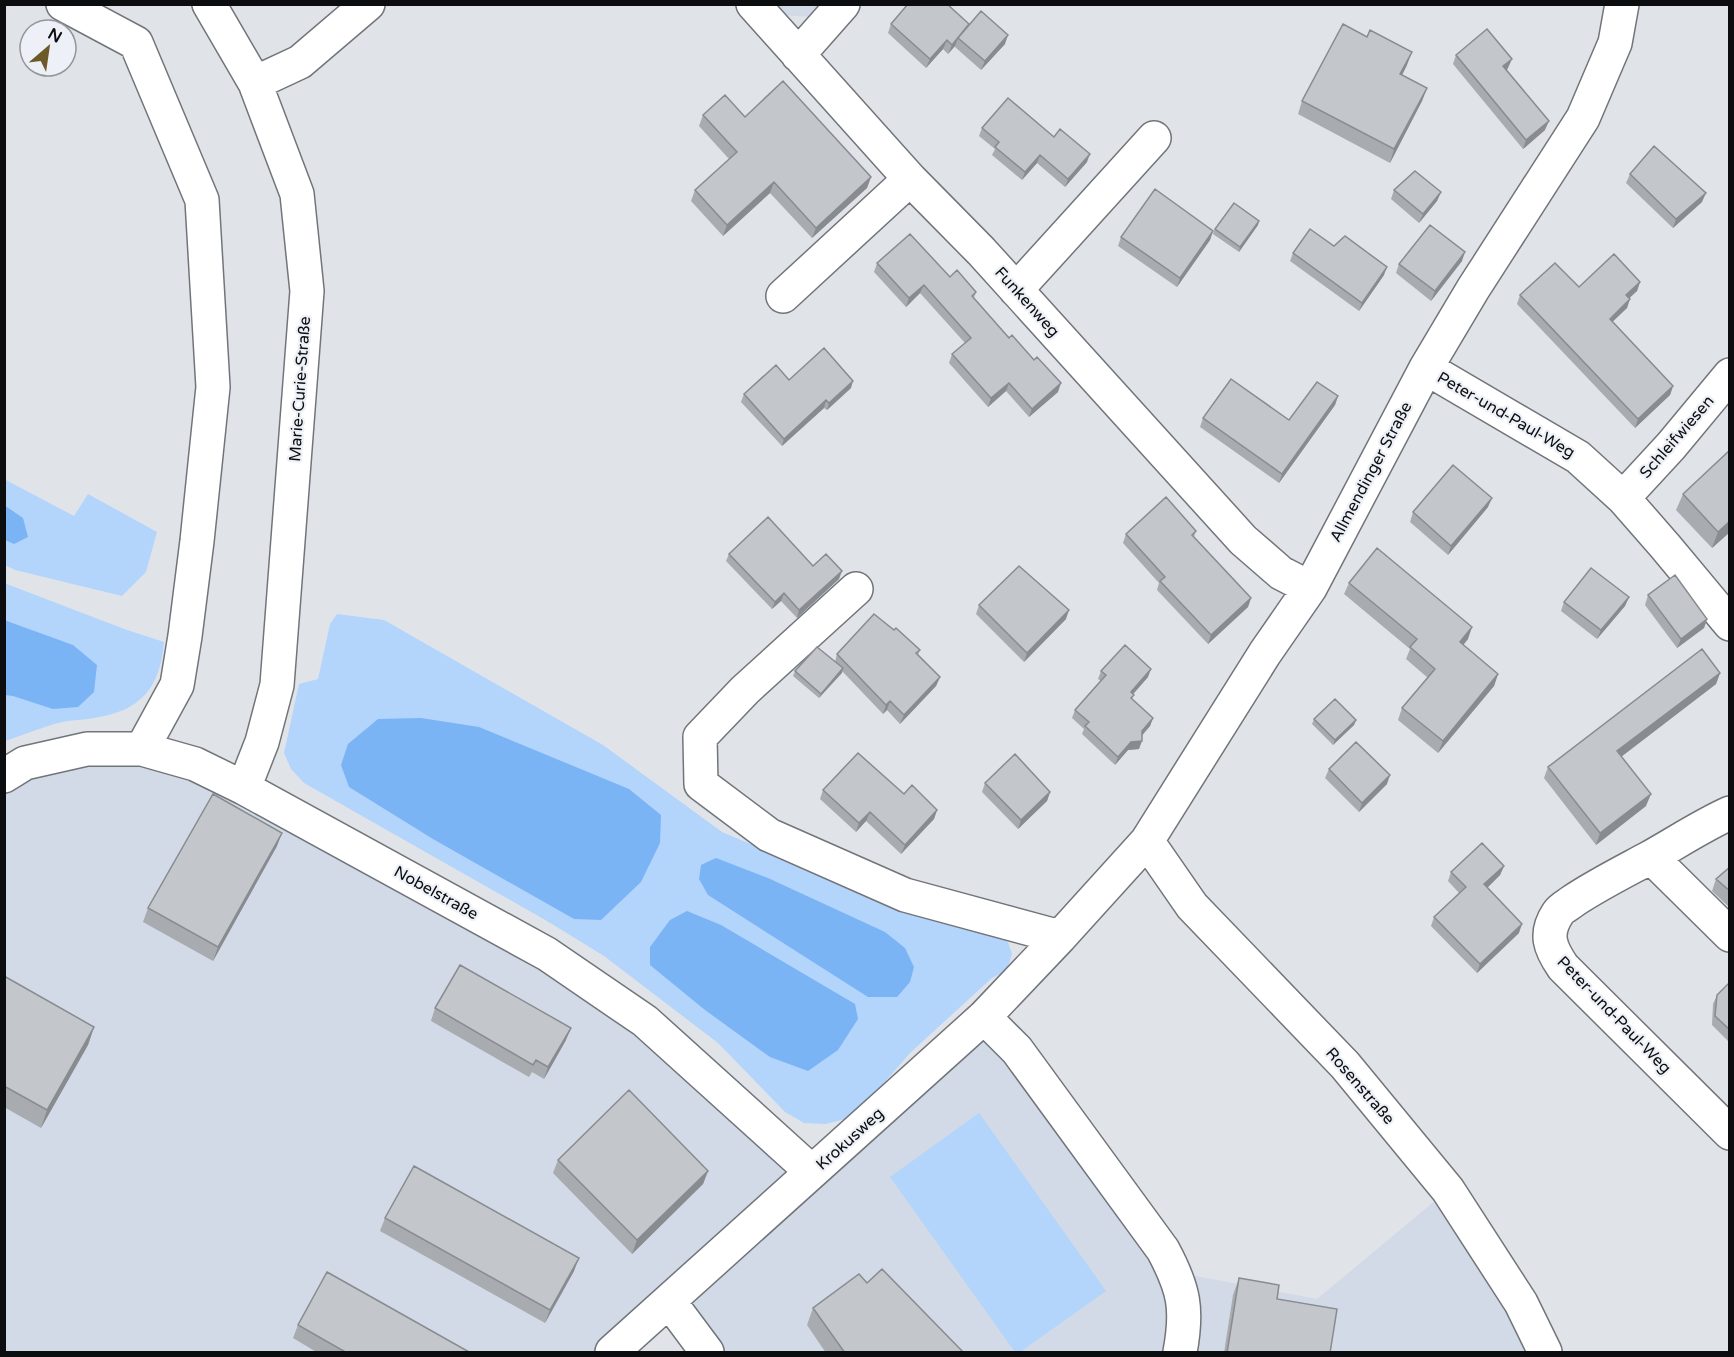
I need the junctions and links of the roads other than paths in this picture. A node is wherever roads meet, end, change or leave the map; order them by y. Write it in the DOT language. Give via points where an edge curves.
graph roads {
  1 [pos="63,4"];
  2 [pos="209,4"];
  3 [pos="368,4"];
  4 [pos="753,4"];
  5 [pos="843,4"];
  6 [pos="1622,4"];
  7 [pos="798,55"];
  8 [pos="255,83"];
  9 [pos="1154,138"];
  10 [pos="910,179"];
  11 [pos="1016,290"];
  12 [pos="783,296"];
  13 [pos="1426,368"];
  14 [pos="1730,375"];
  15 [pos="1623,498"];
  16 [pos="1310,588"];
  17 [pos="856,589"];
  18 [pos="1730,624"];
  19 [pos="142,749"];
  20 [pos="4,776"];
  21 [pos="244,788"];
  22 [pos="1730,813"];
  23 [pos="1147,841"];
  24 [pos="1651,857"];
  25 [pos="1069,926"];
  26 [pos="1730,935"];
  27 [pos="984,1017"];
  28 [pos="1730,1133"];
  29 [pos="812,1172"];
  30 [pos="669,1301"];
  31 [pos="612,1353"];
  32 [pos="707,1353"];
  33 [pos="1180,1353"];
  34 [pos="1545,1353"];
  1 -- 19 [label="street" via="136,43 202,200 213,387 199,518 177,685"];
  2 -- 8 [label="street, Marie-Curie-Straße"];
  3 -- 8 [label="street" via="300,62"];
  4 -- 7 [label="street, Funkenweg"];
  5 -- 7 [label="street"];
  6 -- 13 [label="street, Allmendinger Straße" via="1616,43 1583,118"];
  7 -- 10 [label="street, Funkenweg"];
  8 -- 21 [label="street, Marie-Curie-Straße" via="297,194 307,291 277,685 262,742"];
  9 -- 11 [label="street"];
  10 -- 11 [label="street, Funkenweg"];
  10 -- 12 [label="street"];
  11 -- 16 [label="street, Funkenweg" via="1243,540 1281,573"];
  13 -- 15 [label="street, Peter-und-Paul-Weg" via="1578,457"];
  13 -- 16 [label="street, Allmendinger Straße"];
  14 -- 15 [label="street, Schleifwiesen"];
  15 -- 18 [label="street, Peter-und-Paul-Weg"];
  16 -- 23 [label="street, Allmendinger Straße"];
  17 -- 25 [label="street" via="745,690 700,737 701,784 769,835 904,895"];
  19 -- 20 [label="street, Nobelstraße" via="87,749 25,763"];
  19 -- 21 [label="street, Nobelstraße" via="195,764"];
  21 -- 29 [label="street, Nobelstraße" via="547,954 645,1021"];
  22 -- 24 [label="street, Peter-und-Paul-Weg"];
  23 -- 25 [label="street, Allmendinger Straße"];
  23 -- 34 [label="street, Rosenstraße" via="1192,906 1345,1065 1448,1190 1521,1303"];
  24 -- 26 [label="street"];
  24 -- 28 [label="street, Peter-und-Paul-Weg" via="1559,911 1549,941 1563,967"];
  25 -- 27 [label="street, Krokusweg"];
  27 -- 29 [label="street, Krokusweg"];
  27 -- 33 [label="street" via="1017,1050 1163,1250 1184,1302"];
  29 -- 30 [label="street, Krokusweg"];
  30 -- 31 [label="street, Krokusweg"];
  30 -- 32 [label="street"];
}
